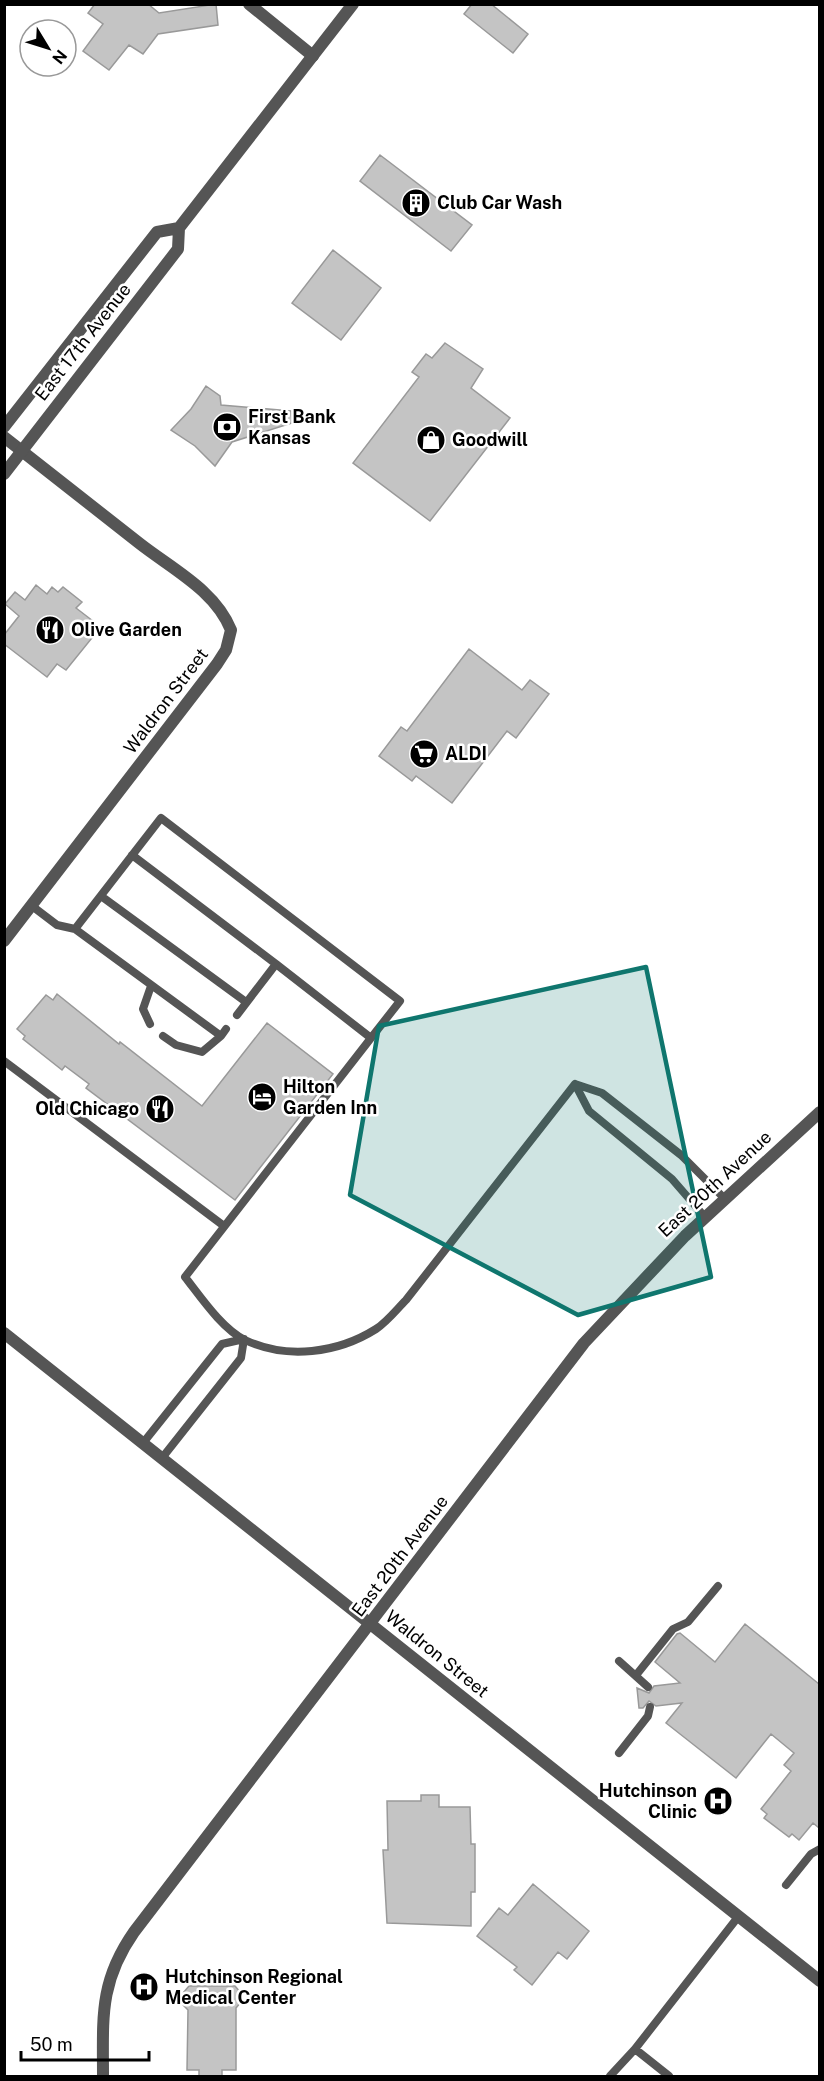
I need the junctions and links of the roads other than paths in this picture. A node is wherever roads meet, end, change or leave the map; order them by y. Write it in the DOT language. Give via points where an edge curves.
graph roads {
  1 [pos="249,4"];
  2 [pos="353,4"];
  3 [pos="313,56"];
  4 [pos="179,228"];
  5 [pos="4,427"];
  6 [pos="4,437"];
  7 [pos="22,451"];
  8 [pos="4,474"];
  9 [pos="132,855"];
  10 [pos="101,896"];
  11 [pos="32,906"];
  12 [pos="75,929"];
  13 [pos="4,941"];
  14 [pos="276,964"];
  15 [pos="151,986"];
  16 [pos="246,1002"];
  17 [pos="237,1015"];
  18 [pos="150,1024"];
  19 [pos="163,1036"];
  20 [pos="370,1038"];
  21 [pos="4,1061"];
  22 [pos="575,1084"];
  23 [pos="819,1112"];
  24 [pos="725,1199"];
  25 [pos="705,1217"];
  26 [pos="224,1226"];
  27 [pos="4,1333"];
  28 [pos="243,1340"];
  29 [pos="143,1443"];
  30 [pos="162,1458"];
  31 [pos="718,1586"];
  32 [pos="371,1624"];
  33 [pos="619,1661"];
  34 [pos="637,1674"];
  35 [pos="648,1687"];
  36 [pos="650,1707"];
  37 [pos="619,1753"];
  38 [pos="819,1849"];
  39 [pos="786,1885"];
  40 [pos="738,1917"];
  41 [pos="819,1981"];
  42 [pos="635,2049"];
  43 [pos="103,2076"];
  44 [pos="610,2076"];
  45 [pos="669,2076"];
  1 -- 3 [label="street"];
  2 -- 3 [label="street, East 17th Avenue"];
  3 -- 4 [label="street, East 17th Avenue"];
  4 -- 5 [label="street, East 17th Avenue" via="158,232"];
  4 -- 7 [label="street, East 17th Avenue" via="177,249"];
  6 -- 7 [label="street, Waldron Street"];
  7 -- 8 [label="street, East 17th Avenue"];
  7 -- 11 [label="street, Waldron Street" via="198,586 217,604 231,630 217,664"];
  9 -- 10 [label="lane"];
  9 -- 14 [label="lane"];
  9 -- 20 [label="lane" via="161,818 400,1001"];
  10 -- 12 [label="lane"];
  10 -- 16 [label="lane"];
  11 -- 12 [label="lane" via="57,925"];
  11 -- 13 [label="street, Waldron Street"];
  12 -- 15 [label="lane"];
  14 -- 16 [label="lane"];
  14 -- 20 [label="lane"];
  15 -- 18 [label="lane" via="143,1009"];
  15 -- 19 [label="lane" via="224,1033 202,1052 176,1045"];
  16 -- 17 [label="lane"];
  20 -- 26 [label="lane"];
  21 -- 26 [label="lane"];
  22 -- 24 [label="lane" via="602,1093 681,1155"];
  22 -- 25 [label="lane" via="589,1112 672,1179"];
  22 -- 28 [label="lane" via="406,1300 378,1328 342,1345 304,1353"];
  23 -- 24 [label="street, East 20th Avenue"];
  24 -- 25 [label="street, East 20th Avenue"];
  25 -- 32 [label="street, East 20th Avenue" via="584,1343"];
  26 -- 28 [label="lane" via="185,1277"];
  27 -- 29 [label="street, Waldron Street"];
  28 -- 29 [label="lane" via="222,1344"];
  28 -- 30 [label="lane" via="241,1358"];
  29 -- 30 [label="street, Waldron Street"];
  30 -- 32 [label="street, Waldron Street"];
  31 -- 34 [label="lane" via="688,1622 674,1629"];
  32 -- 40 [label="street, Waldron Street"];
  32 -- 43 [label="street, East 20th Avenue" via="117,1956 107,1980"];
  33 -- 34 [label="lane"];
  34 -- 35 [label="lane"];
  36 -- 37 [label="lane" via="648,1716"];
  38 -- 39 [label="lane"];
  40 -- 41 [label="street, Waldron Street"];
  40 -- 42 [label="lane"];
  42 -- 44 [label="lane"];
  42 -- 45 [label="lane"];
}
